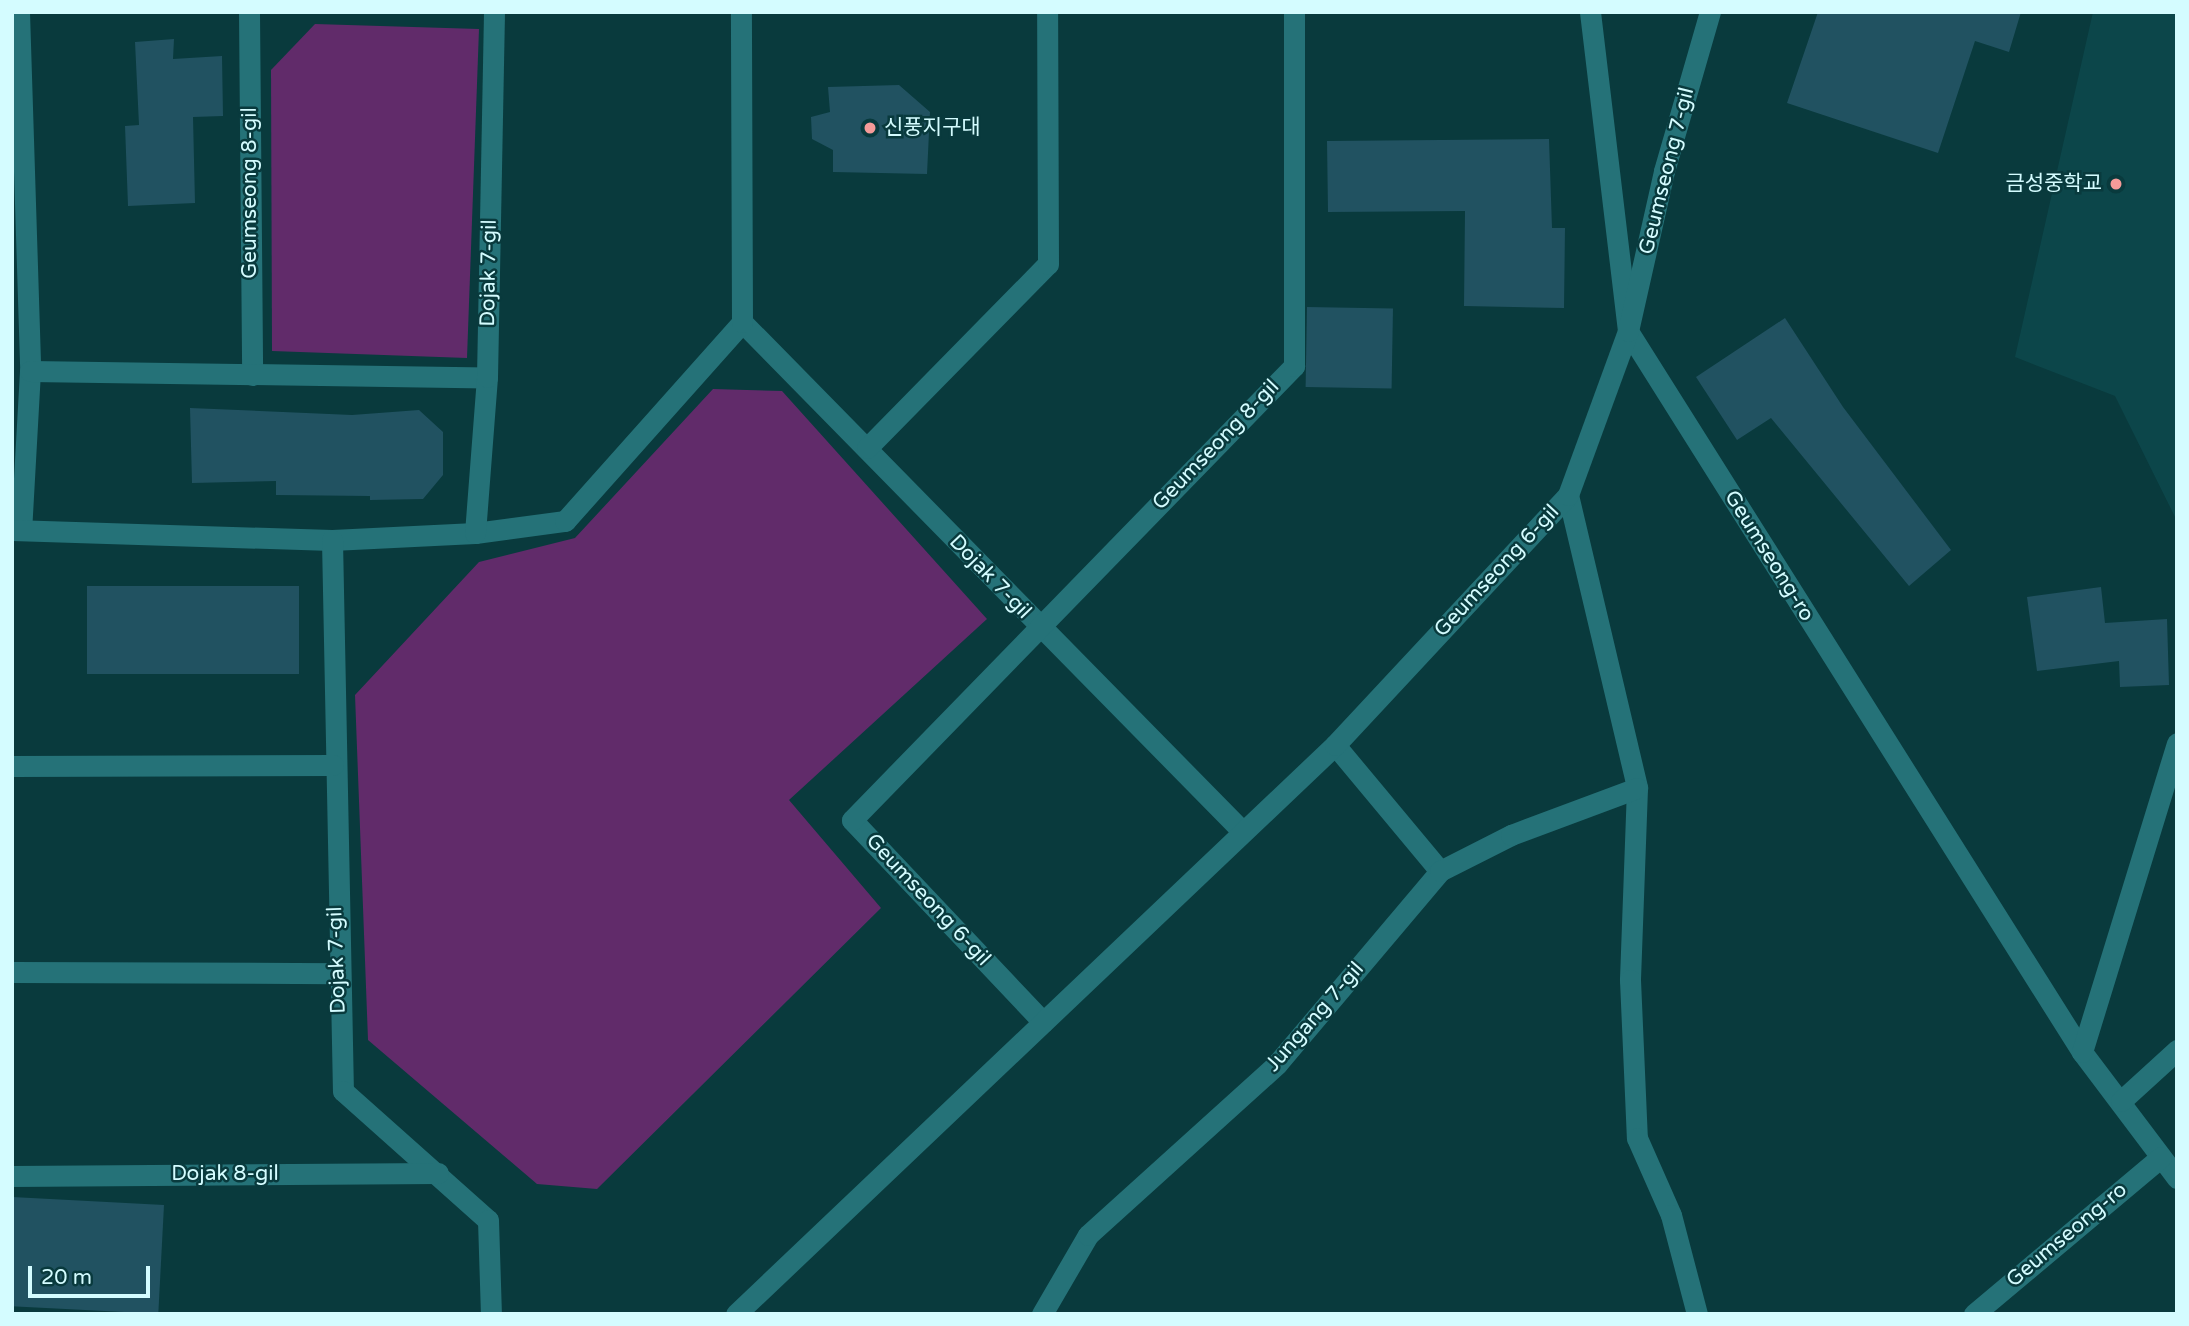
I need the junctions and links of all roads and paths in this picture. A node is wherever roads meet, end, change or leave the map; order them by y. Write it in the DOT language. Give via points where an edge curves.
graph roads {
  1 [pos="19,12"];
  2 [pos="249,12"];
  3 [pos="494,12"];
  4 [pos="741,12"];
  5 [pos="1047,12"];
  6 [pos="1294,12"];
  7 [pos="1590,12"];
  8 [pos="1710,12"];
  9 [pos="742,322"];
  10 [pos="1628,331"];
  11 [pos="30,371"];
  12 [pos="252,375"];
  13 [pos="487,377"];
  14 [pos="867,448"];
  15 [pos="1568,495"];
  16 [pos="16,530"];
  17 [pos="475,533"];
  18 [pos="331,540"];
  19 [pos="1038,627"];
  20 [pos="2177,743"];
  21 [pos="1335,745"];
  22 [pos="333,765"];
  23 [pos="12,766"];
  24 [pos="1637,788"];
  25 [pos="1241,830"];
  26 [pos="1440,870"];
  27 [pos="12,972"];
  28 [pos="337,973"];
  29 [pos="1043,1022"];
  30 [pos="2177,1051"];
  31 [pos="2082,1052"];
  32 [pos="2121,1101"];
  33 [pos="2161,1157"];
  34 [pos="438,1173"];
  35 [pos="12,1176"];
  36 [pos="2177,1178"];
  37 [pos="491,1314"];
  38 [pos="736,1314"];
  39 [pos="1042,1314"];
  40 [pos="1697,1314"];
  41 [pos="1974,1314"];
  1 -- 11 [label="street"];
  2 -- 12 [label="street, Geumseong 8-gil"];
  3 -- 13 [label="street, Dojak 7-gil"];
  4 -- 9 [label="street"];
  5 -- 14 [label="street" via="1048,264"];
  6 -- 19 [label="street, Geumseong 8-gil" via="1294,366"];
  7 -- 10 [label="street, Geumseong-ro"];
  8 -- 10 [label="street, Geumseong 7-gil" via="1664,171"];
  9 -- 14 [label="street, Dojak 7-gil"];
  9 -- 17 [label="street" via="565,520"];
  10 -- 15 [label="street, Geumseong 6-gil"];
  10 -- 31 [label="street, Geumseong-ro"];
  11 -- 12 [label="street"];
  11 -- 16 [label="street"];
  12 -- 13 [label="street"];
  13 -- 17 [label="street, Dojak 7-gil"];
  14 -- 19 [label="street, Dojak 7-gil"];
  15 -- 21 [label="street, Geumseong 6-gil"];
  15 -- 24 [label="street"];
  16 -- 18 [label="street"];
  17 -- 18 [label="street"];
  18 -- 22 [label="street, Dojak 7-gil"];
  19 -- 25 [label="street, Dojak 7-gil"];
  19 -- 29 [label="street, Geumseong 6-gil" via="852,820"];
  20 -- 31 [label="street"];
  21 -- 25 [label="street, Geumseong 6-gil"];
  21 -- 26 [label="street"];
  22 -- 23 [label="street"];
  22 -- 28 [label="street, Dojak 7-gil"];
  24 -- 26 [label="street, Jungang 7-gil" via="1511,835"];
  24 -- 40 [label="street" via="1630,980 1637,1138 1671,1215"];
  25 -- 29 [label="street, Geumseong 6-gil"];
  26 -- 39 [label="street, Jungang 7-gil" via="1277,1064 1088,1235"];
  27 -- 28 [label="street"];
  28 -- 34 [label="street, Dojak 7-gil" via="343,1091"];
  29 -- 38 [label="street, Geumseong 6-gil"];
  30 -- 32 [label="street"];
  31 -- 32 [label="street, Geumseong-ro"];
  32 -- 33 [label="street, Geumseong-ro"];
  33 -- 36 [label="street, Geumseong-ro"];
  33 -- 41 [label="street, Geumseong-ro"];
  34 -- 35 [label="street, Dojak 8-gil"];
  34 -- 37 [label="street, Dojak 7-gil" via="488,1220"];
}
